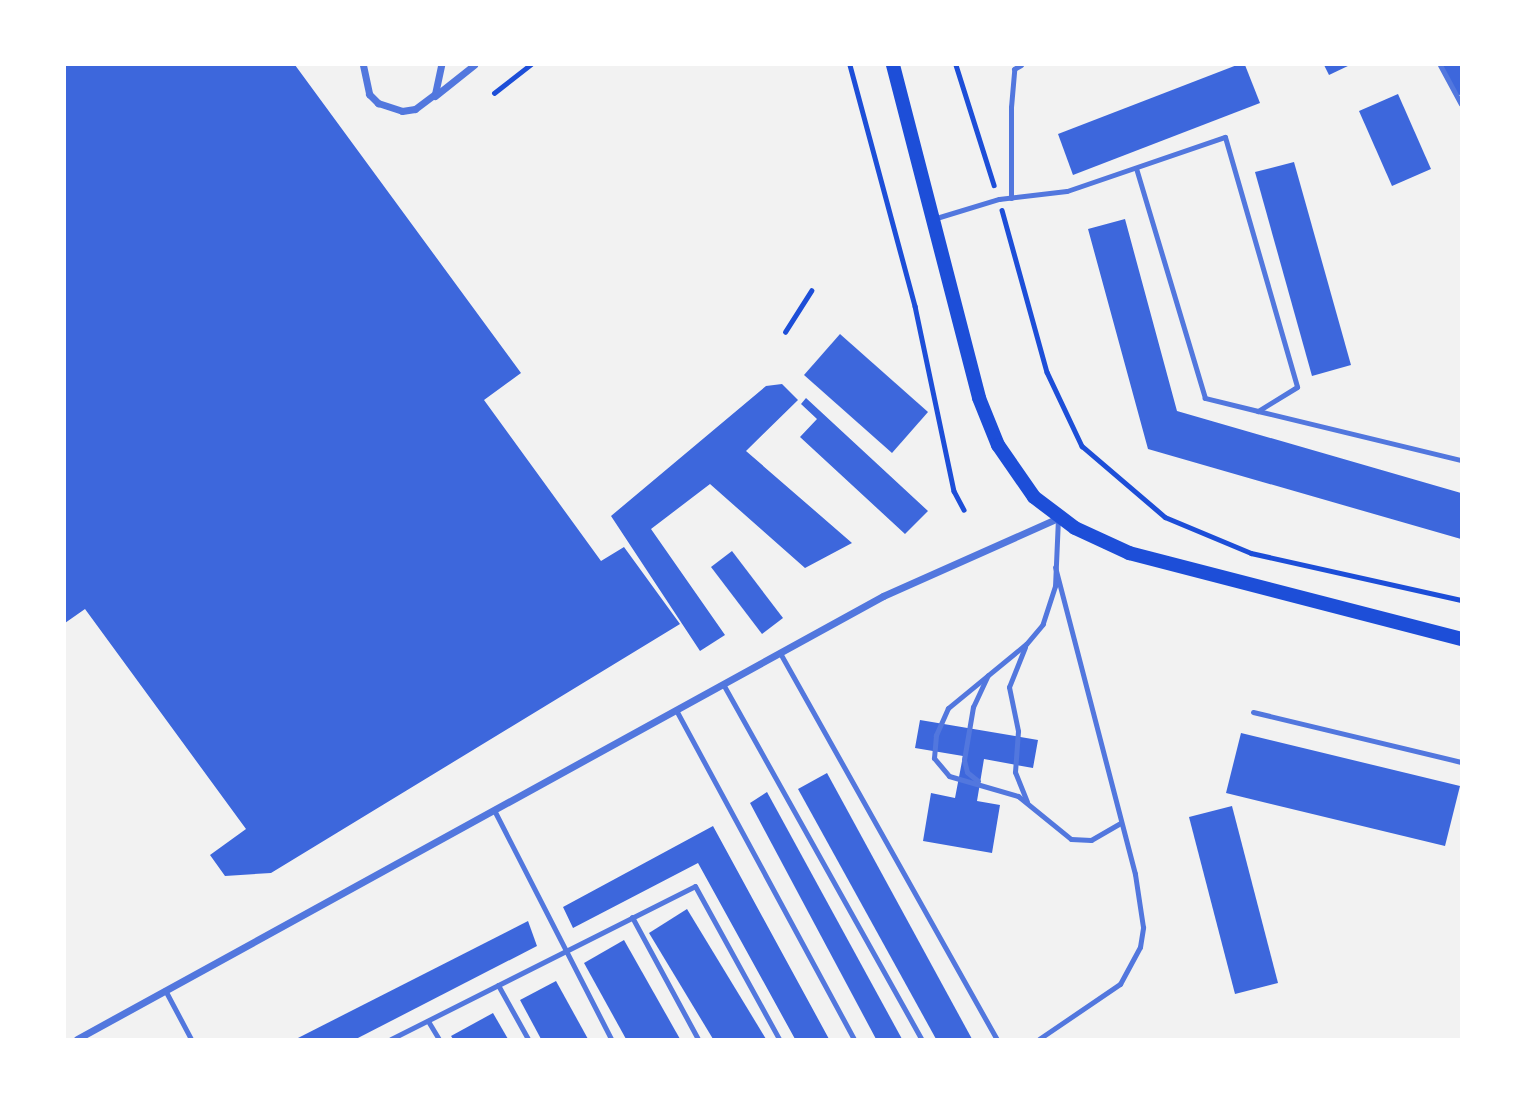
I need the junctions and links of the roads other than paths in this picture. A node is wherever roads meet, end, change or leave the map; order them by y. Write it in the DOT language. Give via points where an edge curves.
graph roads {
  1 [pos="363,65"];
  2 [pos="441,65"];
  3 [pos="474,65"];
  4 [pos="893,65"];
  5 [pos="1021,65"];
  6 [pos="1440,65"];
  7 [pos="426,103"];
  8 [pos="1461,104"];
  9 [pos="1136,168"];
  10 [pos="1011,198"];
  11 [pos="930,219"];
  12 [pos="1258,411"];
  13 [pos="1461,460"];
  14 [pos="1058,518"];
  15 [pos="1055,567"];
  16 [pos="1461,639"];
  17 [pos="1026,644"];
  18 [pos="780,653"];
  19 [pos="989,673"];
  20 [pos="723,684"];
  21 [pos="676,710"];
  22 [pos="1253,712"];
  23 [pos="1461,762"];
  24 [pos="990,787"];
  25 [pos="1028,805"];
  26 [pos="494,810"];
  27 [pos="1120,823"];
  28 [pos="632,918"];
  29 [pos="564,951"];
  30 [pos="498,985"];
  31 [pos="165,990"];
  32 [pos="428,1021"];
  33 [pos="77,1039"];
  34 [pos="191,1039"];
  35 [pos="391,1039"];
  36 [pos="439,1039"];
  37 [pos="528,1039"];
  38 [pos="611,1039"];
  39 [pos="698,1039"];
  40 [pos="779,1039"];
  41 [pos="854,1039"];
  42 [pos="921,1039"];
  43 [pos="997,1039"];
  44 [pos="1039,1039"];
  1 -- 7 [label="street" via="363,82 378,103 402,111"];
  2 -- 7 [label="street" via="440,82"];
  3 -- 7 [label="street"];
  4 -- 11 [label="main road"];
  5 -- 10 [label="lane" via="1014,69 1011,107"];
  6 -- 8 [label="lane"];
  9 -- 10 [label="lane" via="1067,191"];
  9 -- 12 [label="lane" via="1205,398"];
  9 -- 12 [label="lane" via="1225,137 1297,387"];
  10 -- 11 [label="lane"];
  11 -- 14 [label="main road" via="990,429 1020,480"];
  12 -- 13 [label="lane"];
  14 -- 15 [label="lane"];
  14 -- 16 [label="main road" via="1129,553"];
  14 -- 18 [label="street" via="883,596"];
  15 -- 17 [label="lane" via="1052,604"];
  15 -- 27 [label="lane"];
  17 -- 19 [label="lane"];
  17 -- 25 [label="lane" via="1009,687 1018,731 1015,772"];
  18 -- 20 [label="street"];
  18 -- 43 [label="lane"];
  19 -- 24 [label="lane" via="973,707 964,761 970,776"];
  19 -- 24 [label="lane" via="963,692 941,717 934,758 949,776"];
  20 -- 21 [label="street"];
  20 -- 42 [label="lane"];
  21 -- 26 [label="street"];
  21 -- 41 [label="lane"];
  22 -- 23 [label="lane"];
  24 -- 25 [label="lane" via="1010,792"];
  25 -- 27 [label="lane" via="1071,839 1091,840"];
  26 -- 29 [label="lane"];
  26 -- 31 [label="street"];
  27 -- 44 [label="lane" via="1141,900 1140,947 1120,984"];
  28 -- 29 [label="lane"];
  28 -- 39 [label="lane"];
  28 -- 40 [label="lane" via="695,886"];
  29 -- 30 [label="lane"];
  29 -- 38 [label="lane"];
  30 -- 32 [label="lane"];
  30 -- 37 [label="lane"];
  31 -- 33 [label="street"];
  31 -- 34 [label="lane"];
  32 -- 35 [label="lane"];
  32 -- 36 [label="lane"];
}
